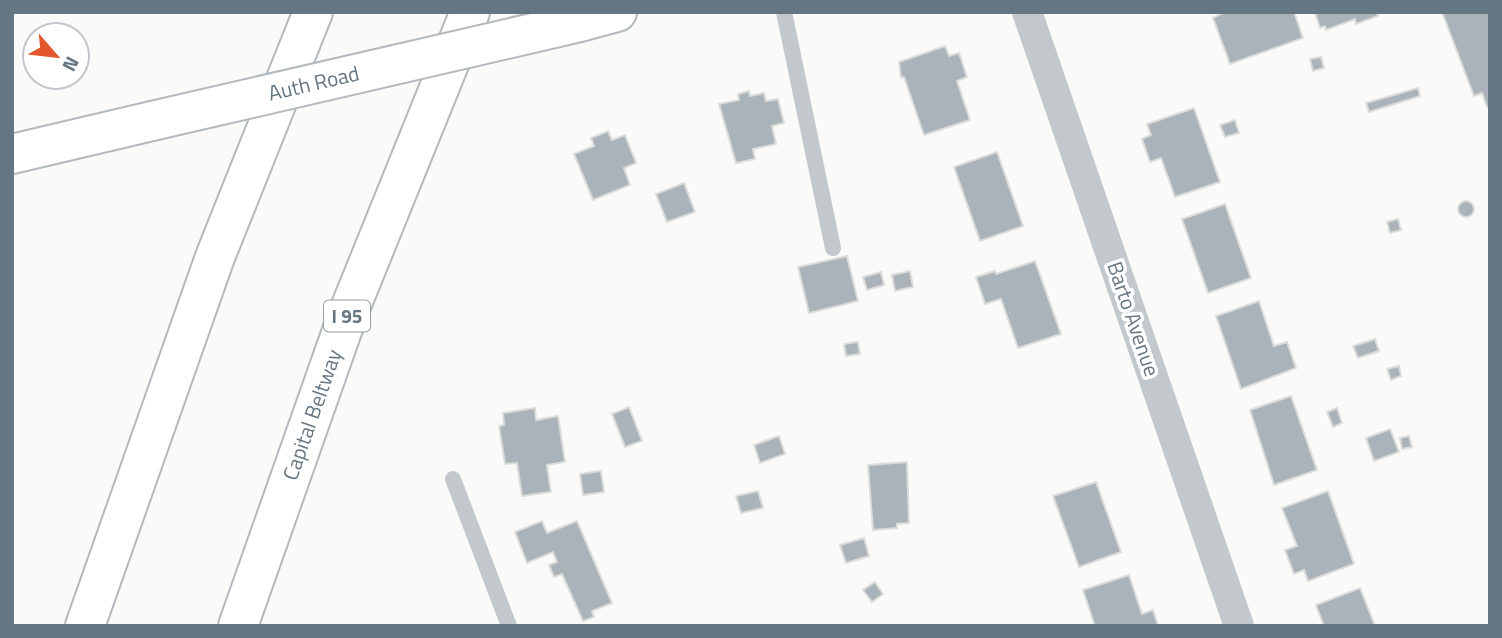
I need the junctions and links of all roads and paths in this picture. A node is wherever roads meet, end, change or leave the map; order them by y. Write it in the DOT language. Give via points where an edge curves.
graph roads {
  1 [pos="313,12"];
  2 [pos="470,12"];
  3 [pos="617,12"];
  4 [pos="785,12"];
  5 [pos="1027,12"];
  6 [pos="12,154"];
  7 [pos="833,248"];
  8 [pos="453,479"];
  9 [pos="85,626"];
  10 [pos="238,626"];
  11 [pos="509,626"];
  12 [pos="1239,626"];
  1 -- 9 [label="main road" via="215,257"];
  2 -- 10 [label="main road, Capital Beltway / I 95" via="349,311"];
  3 -- 6 [label="main road, Auth Road, bridge"];
  4 -- 7 [label="lane"];
  5 -- 12 [label="street, Barto Avenue"];
  8 -- 11 [label="lane"];
}
